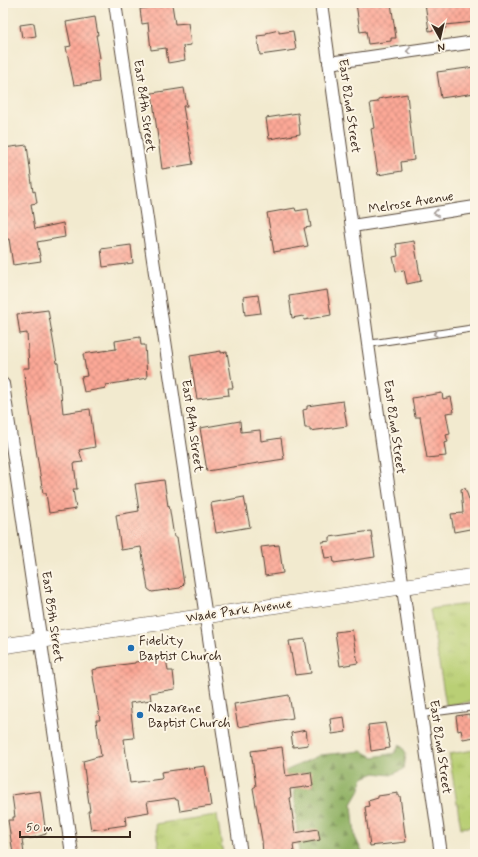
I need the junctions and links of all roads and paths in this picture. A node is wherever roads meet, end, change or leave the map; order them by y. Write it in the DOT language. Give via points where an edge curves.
graph roads {
  1 [pos="115,3"];
  2 [pos="321,3"];
  3 [pos="475,42"];
  4 [pos="329,63"];
  5 [pos="475,207"];
  6 [pos="352,226"];
  7 [pos="475,328"];
  8 [pos="368,344"];
  9 [pos="3,384"];
  10 [pos="475,576"];
  11 [pos="402,587"];
  12 [pos="206,616"];
  13 [pos="41,640"];
  14 [pos="3,646"];
  15 [pos="475,707"];
  16 [pos="422,714"];
  17 [pos="72,854"];
  18 [pos="240,854"];
  19 [pos="441,854"];
  1 -- 12 [label="street, East 84th Street"];
  2 -- 4 [label="street, East 82nd Street"];
  3 -- 4 [label="street, one-way"];
  4 -- 6 [label="street, East 82nd Street"];
  5 -- 6 [label="street, Melrose Avenue, one-way"];
  6 -- 8 [label="street, East 82nd Street"];
  7 -- 8 [label="lane, one-way"];
  8 -- 11 [label="street, East 82nd Street"];
  9 -- 13 [label="street, East 85th Street"];
  10 -- 11 [label="street, Wade Park Avenue"];
  11 -- 12 [label="street, Wade Park Avenue"];
  11 -- 16 [label="street, East 82nd Street"];
  12 -- 13 [label="street, Wade Park Avenue"];
  12 -- 18 [label="street, East 84th Street"];
  13 -- 14 [label="street, Wade Park Avenue"];
  13 -- 17 [label="street, East 85th Street"];
  15 -- 16 [label="lane"];
  16 -- 19 [label="street, East 82nd Street"];
}
